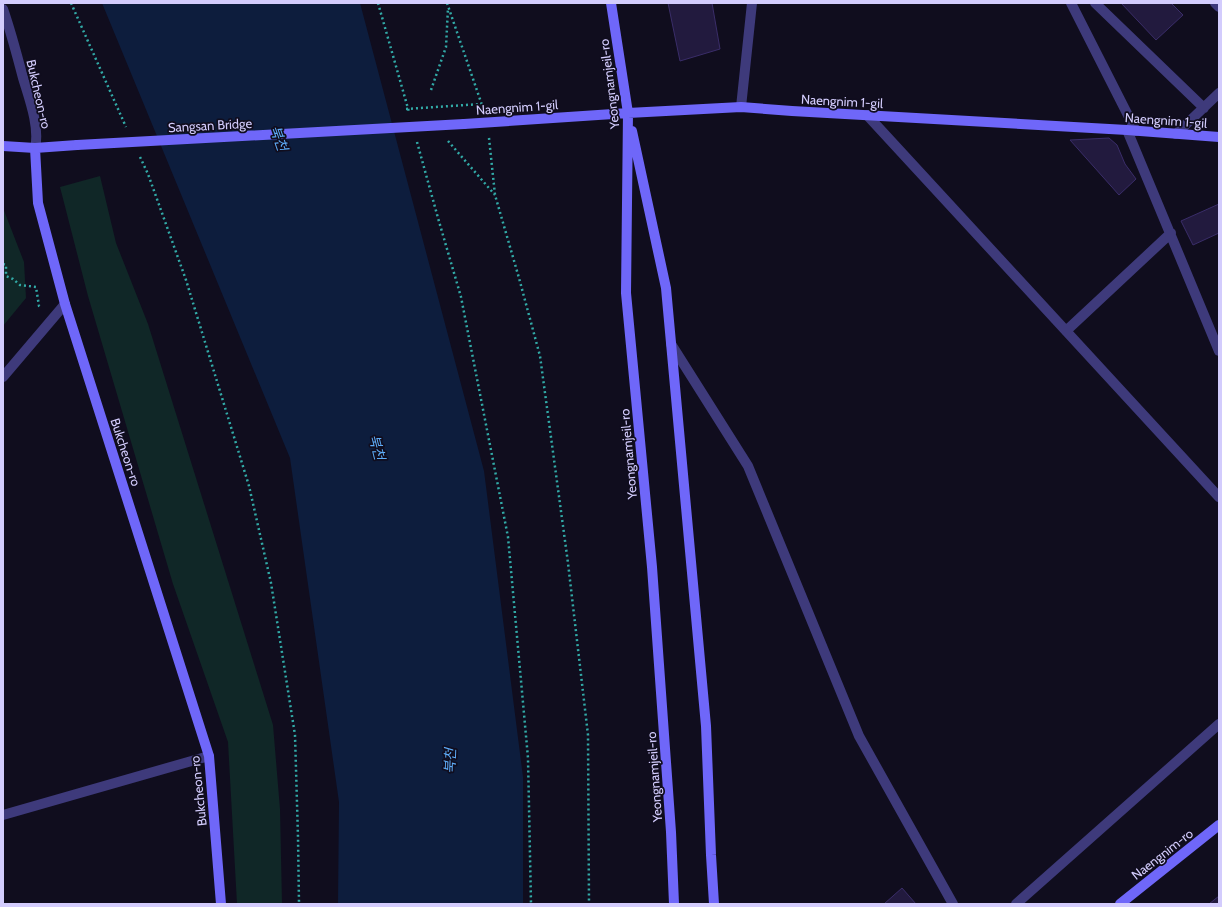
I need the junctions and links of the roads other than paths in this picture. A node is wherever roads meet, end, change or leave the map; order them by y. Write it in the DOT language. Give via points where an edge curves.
graph roads {
  1 [pos="611,3"];
  2 [pos="752,3"];
  3 [pos="1071,3"];
  4 [pos="1095,3"];
  5 [pos="1215,3"];
  6 [pos="1219,7"];
  7 [pos="3,10"];
  8 [pos="1219,93"];
  9 [pos="741,107"];
  10 [pos="1204,108"];
  11 [pos="628,113"];
  12 [pos="867,115"];
  13 [pos="464,124"];
  14 [pos="1131,130"];
  15 [pos="1176,134"];
  16 [pos="1219,137"];
  17 [pos="3,146"];
  18 [pos="35,148"];
  19 [pos="1170,233"];
  20 [pos="65,304"];
  21 [pos="1066,331"];
  22 [pos="671,344"];
  23 [pos="1219,351"];
  24 [pos="3,377"];
  25 [pos="1219,497"];
  26 [pos="1219,724"];
  27 [pos="209,756"];
  28 [pos="3,815"];
  29 [pos="1219,825"];
  30 [pos="221,904"];
  31 [pos="674,904"];
  32 [pos="714,904"];
  33 [pos="953,904"];
  34 [pos="1016,904"];
  35 [pos="1120,904"];
  1 -- 11 [label="street, Yeongnamjeil-ro"];
  2 -- 9 [label="street"];
  3 -- 14 [label="street"];
  4 -- 10 [label="street"];
  5 -- 6 [label="street"];
  7 -- 18 [label="street, Bukcheon-ro" via="34,118"];
  8 -- 10 [label="street"];
  9 -- 11 [label="street, Naengnim 1-gil"];
  9 -- 12 [label="street, Naengnim 1-gil"];
  10 -- 15 [label="street"];
  11 -- 13 [label="street, Naengnim 1-gil"];
  11 -- 22 [label="street" via="666,288"];
  11 -- 31 [label="street, Yeongnamjeil-ro" via="626,293 652,567"];
  12 -- 14 [label="street, Naengnim 1-gil"];
  12 -- 21 [label="street"];
  13 -- 18 [label="street, Sangsan Bridge, bridge"];
  14 -- 15 [label="street, Naengnim 1-gil"];
  14 -- 19 [label="street"];
  15 -- 16 [label="street, Naengnim 1-gil"];
  17 -- 18 [label="street, Sangsan Bridge"];
  18 -- 20 [label="street, Bukcheon-ro" via="38,203"];
  19 -- 21 [label="street"];
  19 -- 23 [label="street"];
  20 -- 24 [label="street"];
  20 -- 27 [label="street, Bukcheon-ro"];
  21 -- 25 [label="street"];
  22 -- 32 [label="street" via="706,726"];
  22 -- 33 [label="street" via="748,466 859,736"];
  26 -- 34 [label="street"];
  27 -- 28 [label="street"];
  27 -- 30 [label="street, Bukcheon-ro"];
  29 -- 35 [label="street, Naengnim-ro"];
}
